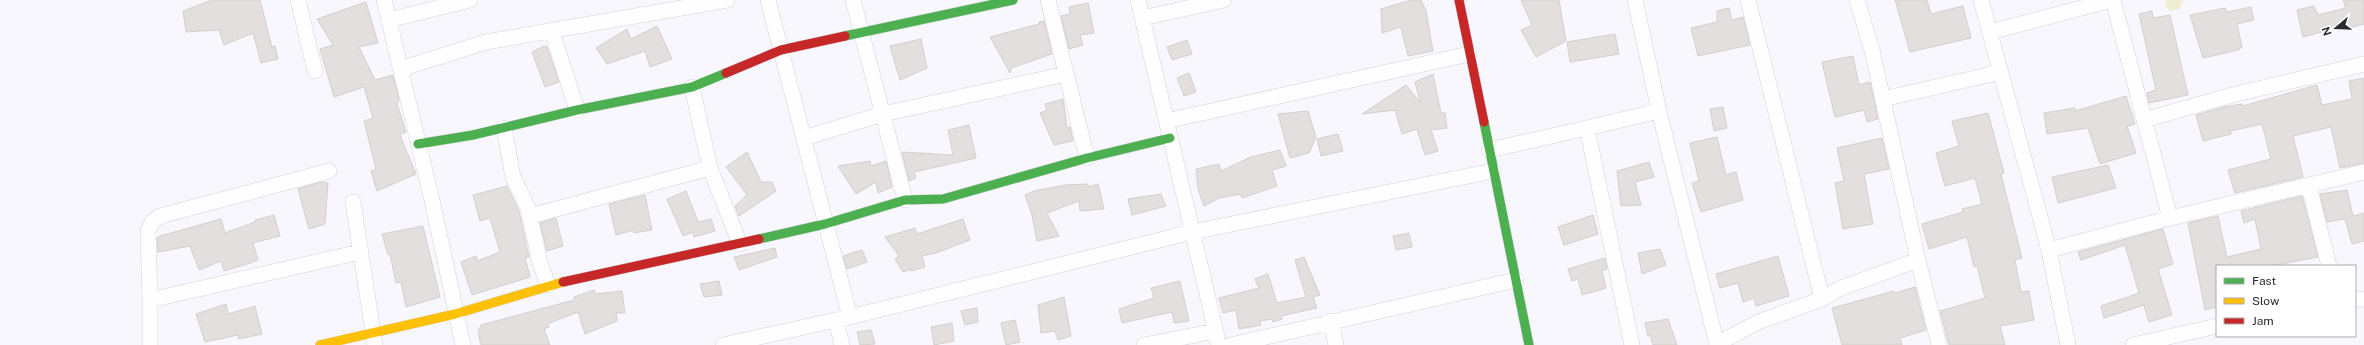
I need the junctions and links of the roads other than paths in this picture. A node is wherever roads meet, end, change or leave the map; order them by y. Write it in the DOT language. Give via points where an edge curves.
graph roads {
  1 [pos="298,0"];
  2 [pos="384,0"];
  3 [pos="470,0"];
  4 [pos="728,0"];
  5 [pos="768,0"];
  6 [pos="853,0"];
  7 [pos="1013,0"];
  8 [pos="1048,0"];
  9 [pos="1138,0"];
  10 [pos="1224,0"];
  11 [pos="1459,0"];
  12 [pos="1635,0"];
  13 [pos="1748,0"];
  14 [pos="1857,0"];
  15 [pos="1981,0"];
  16 [pos="2112,0"];
  17 [pos="676,4"];
  18 [pos="1142,18"];
  19 [pos="389,20"];
  20 [pos="552,32"];
  21 [pos="1990,32"];
  22 [pos="861,33"];
  23 [pos="781,50"];
  24 [pos="1469,54"];
  25 [pos="2364,64"];
  26 [pos="400,69"];
  27 [pos="315,71"];
  28 [pos="2001,72"];
  29 [pos="1066,74"];
  30 [pos="692,87"];
  31 [pos="1883,99"];
  32 [pos="577,110"];
  33 [pos="1659,112"];
  34 [pos="883,114"];
  35 [pos="2144,120"];
  36 [pos="1166,121"];
  37 [pos="504,128"];
  38 [pos="1587,128"];
  39 [pos="804,138"];
  40 [pos="1170,138"];
  41 [pos="418,144"];
  42 [pos="1489,150"];
  43 [pos="1087,158"];
  44 [pos="710,168"];
  45 [pos="329,171"];
  46 [pos="1493,171"];
  47 [pos="2364,172"];
  48 [pos="2309,186"];
  49 [pos="904,200"];
  50 [pos="353,202"];
  51 [pos="530,216"];
  52 [pos="2170,218"];
  53 [pos="825,224"];
  54 [pos="1192,232"];
  55 [pos="740,244"];
  56 [pos="2048,250"];
  57 [pos="360,252"];
  58 [pos="1918,260"];
  59 [pos="2329,265"];
  60 [pos="1516,280"];
  61 [pos="548,285"];
  62 [pos="1822,299"];
  63 [pos="150,300"];
  64 [pos="455,314"];
  65 [pos="843,319"];
  66 [pos="1331,321"];
  67 [pos="2216,326"];
  68 [pos="1217,338"];
  69 [pos="2190,338"];
  70 [pos="374,339"];
  71 [pos="150,345"];
  72 [pos="320,345"];
  73 [pos="463,345"];
  74 [pos="723,345"];
  75 [pos="842,345"];
  76 [pos="1144,345"];
  77 [pos="1231,345"];
  78 [pos="1336,345"];
  79 [pos="1529,345"];
  80 [pos="1632,345"];
  81 [pos="1717,345"];
  82 [pos="1939,345"];
  83 [pos="2068,345"];
  84 [pos="2133,345"];
  1 -- 27 [label="street"];
  2 -- 19 [label="street"];
  3 -- 19 [label="street"];
  4 -- 17 [label="street"];
  5 -- 23 [label="street"];
  6 -- 22 [label="street"];
  7 -- 22 [label="street"];
  8 -- 29 [label="street"];
  9 -- 18 [label="street"];
  10 -- 18 [label="street"];
  11 -- 24 [label="street"];
  12 -- 33 [label="street"];
  13 -- 62 [label="street"];
  14 -- 31 [label="street"];
  15 -- 21 [label="street"];
  16 -- 21 [label="street"];
  16 -- 35 [label="street"];
  17 -- 20 [label="street"];
  18 -- 36 [label="street"];
  19 -- 26 [label="street"];
  20 -- 26 [label="street" via="486,42"];
  20 -- 32 [label="street"];
  21 -- 28 [label="street"];
  22 -- 23 [label="street"];
  22 -- 34 [label="street"];
  23 -- 30 [label="street"];
  23 -- 39 [label="street"];
  24 -- 36 [label="street"];
  24 -- 42 [label="street"];
  25 -- 35 [label="street" via="2232,95"];
  26 -- 41 [label="street"];
  28 -- 31 [label="street"];
  28 -- 56 [label="street"];
  29 -- 34 [label="street"];
  29 -- 43 [label="street"];
  30 -- 32 [label="street"];
  30 -- 44 [label="street"];
  31 -- 58 [label="street"];
  32 -- 37 [label="street"];
  33 -- 38 [label="street"];
  33 -- 81 [label="street"];
  34 -- 39 [label="street"];
  34 -- 49 [label="street"];
  35 -- 52 [label="street"];
  36 -- 40 [label="street"];
  37 -- 41 [label="street"];
  37 -- 51 [label="street" via="513,177"];
  38 -- 42 [label="street"];
  38 -- 80 [label="street"];
  39 -- 53 [label="street"];
  40 -- 43 [label="street"];
  40 -- 54 [label="street"];
  41 -- 64 [label="street"];
  42 -- 46 [label="street"];
  43 -- 49 [label="street" via="943,199"];
  44 -- 51 [label="street"];
  44 -- 55 [label="street"];
  45 -- 63 [label="street" via="160,216 152,222 148,232"];
  46 -- 54 [label="street"];
  46 -- 60 [label="street"];
  47 -- 48 [label="street"];
  48 -- 52 [label="street"];
  48 -- 59 [label="street"];
  49 -- 53 [label="street"];
  50 -- 57 [label="street"];
  51 -- 61 [label="street" via="540,263"];
  52 -- 56 [label="street"];
  53 -- 55 [label="street"];
  53 -- 65 [label="street"];
  54 -- 65 [label="street"];
  54 -- 68 [label="street"];
  55 -- 61 [label="street"];
  56 -- 83 [label="street"];
  57 -- 63 [label="street"];
  57 -- 70 [label="street"];
  58 -- 62 [label="street" via="1841,288"];
  58 -- 82 [label="street"];
  60 -- 66 [label="street"];
  60 -- 79 [label="street"];
  61 -- 64 [label="street"];
  62 -- 81 [label="street" via="1758,322"];
  63 -- 71 [label="street"];
  64 -- 70 [label="street"];
  64 -- 73 [label="street"];
  65 -- 74 [label="street"];
  65 -- 75 [label="street"];
  66 -- 77 [label="street"];
  66 -- 78 [label="street"];
  67 -- 69 [label="street"];
  68 -- 76 [label="street"];
  69 -- 84 [label="street"];
  70 -- 72 [label="street"];
}
